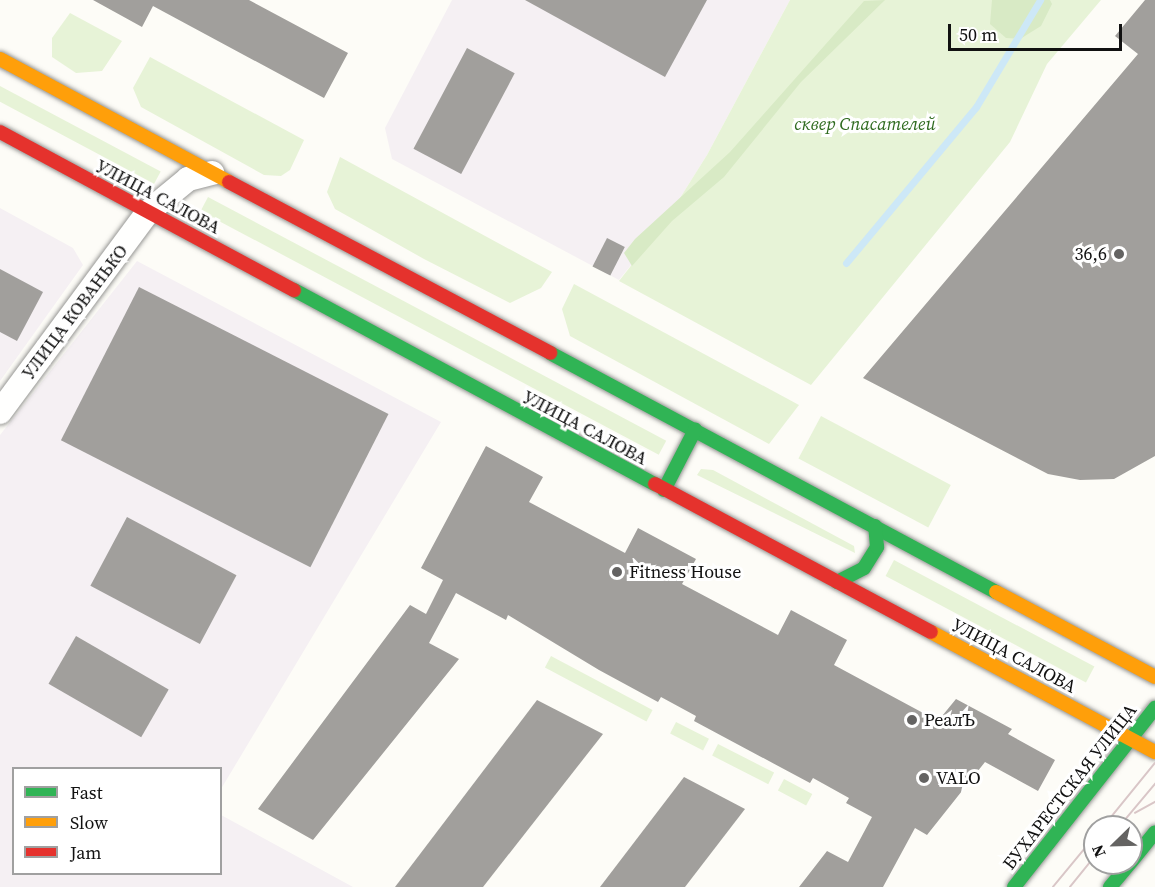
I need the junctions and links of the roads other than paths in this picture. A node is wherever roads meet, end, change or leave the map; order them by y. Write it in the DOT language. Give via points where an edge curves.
graph roads {
  1 [pos="0,59"];
  2 [pos="0,132"];
  3 [pos="212,173"];
  4 [pos="148,212"];
  5 [pos="0,412"];
  6 [pos="695,430"];
  7 [pos="664,490"];
  8 [pos="875,526"];
  9 [pos="837,582"];
  10 [pos="1155,677"];
  11 [pos="1155,708"];
  12 [pos="1131,739"];
  13 [pos="1155,752"];
  14 [pos="1155,832"];
  15 [pos="1143,847"];
  16 [pos="1120,875"];
  17 [pos="1014,887"];
  18 [pos="1110,887"];
  1 -- 3 [label="main road"];
  2 -- 4 [label="main road, УЛИЦА САЛОВА"];
  3 -- 4 [label="street, УЛИЦА КОВАНЬКО" via="188,179"];
  3 -- 6 [label="main road"];
  4 -- 5 [label="street, УЛИЦА КОВАНЬКО"];
  4 -- 7 [label="main road, УЛИЦА САЛОВА"];
  6 -- 7 [label="main road"];
  6 -- 8 [label="main road"];
  7 -- 9 [label="main road, УЛИЦА САЛОВА"];
  8 -- 9 [label="main road" via="877,547 864,568"];
  8 -- 10 [label="main road"];
  9 -- 12 [label="main road, УЛИЦА САЛОВА"];
  11 -- 12 [label="main road, БУХАРЕСТСКАЯ УЛИЦА"];
  12 -- 13 [label="main road, УЛИЦА САЛОВА"];
  12 -- 17 [label="main road, БУХАРЕСТСКАЯ УЛИЦА"];
  14 -- 15 [label="main road"];
  16 -- 18 [label="main road"];
}
